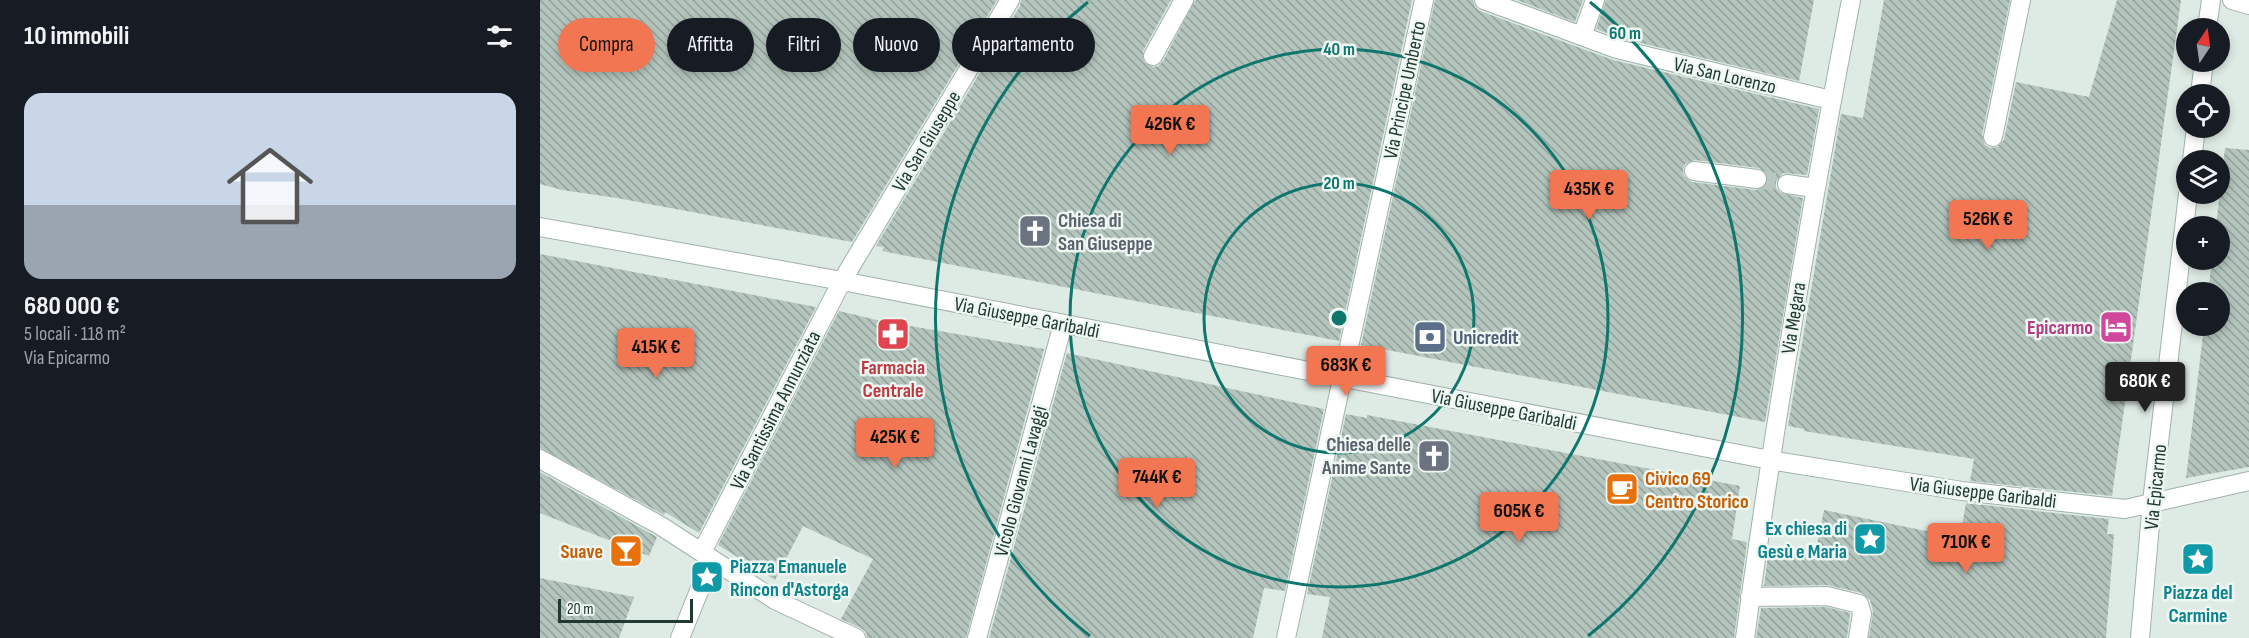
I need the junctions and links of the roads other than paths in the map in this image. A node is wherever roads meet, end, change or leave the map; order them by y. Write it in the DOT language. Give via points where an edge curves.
graph roads {
  1 [pos="1010,0"];
  2 [pos="1184,0"];
  3 [pos="1424,0"];
  4 [pos="1484,0"];
  5 [pos="1595,0"];
  6 [pos="1851,0"];
  7 [pos="2021,0"];
  8 [pos="2211,0"];
  9 [pos="2232,0"];
  10 [pos="2249,5"];
  11 [pos="2209,18"];
  12 [pos="1582,36"];
  13 [pos="1153,56"];
  14 [pos="1831,100"];
  15 [pos="1993,137"];
  16 [pos="1694,171"];
  17 [pos="1757,179"];
  18 [pos="1787,184"];
  19 [pos="1815,188"];
  20 [pos="2187,204"];
  21 [pos="540,227"];
  22 [pos="842,281"];
  23 [pos="1064,324"];
  24 [pos="1342,378"];
  25 [pos="540,459"];
  26 [pos="1770,460"];
  27 [pos="2249,481"];
  28 [pos="2152,502"];
  29 [pos="708,550"];
  30 [pos="1750,597"];
  31 [pos="681,638"];
  32 [pos="856,638"];
  33 [pos="977,638"];
  34 [pos="1286,638"];
  35 [pos="1745,638"];
  36 [pos="1858,638"];
  37 [pos="2140,638"];
  1 -- 22 [label="street, Via San Giuseppe"];
  2 -- 13 [label="street"];
  3 -- 24 [label="street, Via Principe Umberto"];
  4 -- 12 [label="street, Via San Lorenzo"];
  5 -- 12 [label="street"];
  6 -- 14 [label="street, Via Megara"];
  7 -- 15 [label="street"];
  8 -- 11 [label="street"];
  9 -- 10 [label="street"];
  12 -- 14 [label="street, Via San Lorenzo" via="1617,50"];
  14 -- 19 [label="street, Via Megara"];
  16 -- 17 [label="street"];
  18 -- 19 [label="street"];
  19 -- 26 [label="street, Via Megara"];
  20 -- 28 [label="street, Via Epicarmo"];
  21 -- 22 [label="street, Via Giuseppe Garibaldi"];
  22 -- 23 [label="street, Via Giuseppe Garibaldi"];
  22 -- 29 [label="street, Via Santissima Annunziata"];
  23 -- 24 [label="street, Via Giuseppe Garibaldi"];
  23 -- 33 [label="street, Vicolo Giovanni Lavaggi"];
  24 -- 26 [label="street, Via Giuseppe Garibaldi"];
  24 -- 34 [label="street, Via Principe Umberto"];
  25 -- 29 [label="street"];
  26 -- 28 [label="street, Via Giuseppe Garibaldi" via="1962,491 2124,508"];
  26 -- 30 [label="street, Via Megara"];
  27 -- 28 [label="street, Via Giuseppe Garibaldi"];
  28 -- 37 [label="street, Via Epicarmo"];
  29 -- 31 [label="street, Via Santissima Annunziata"];
  29 -- 32 [label="street" via="775,600"];
  30 -- 35 [label="street, Via Megara"];
  30 -- 36 [label="street" via="1827,596 1858,604 1862,614"];
}
